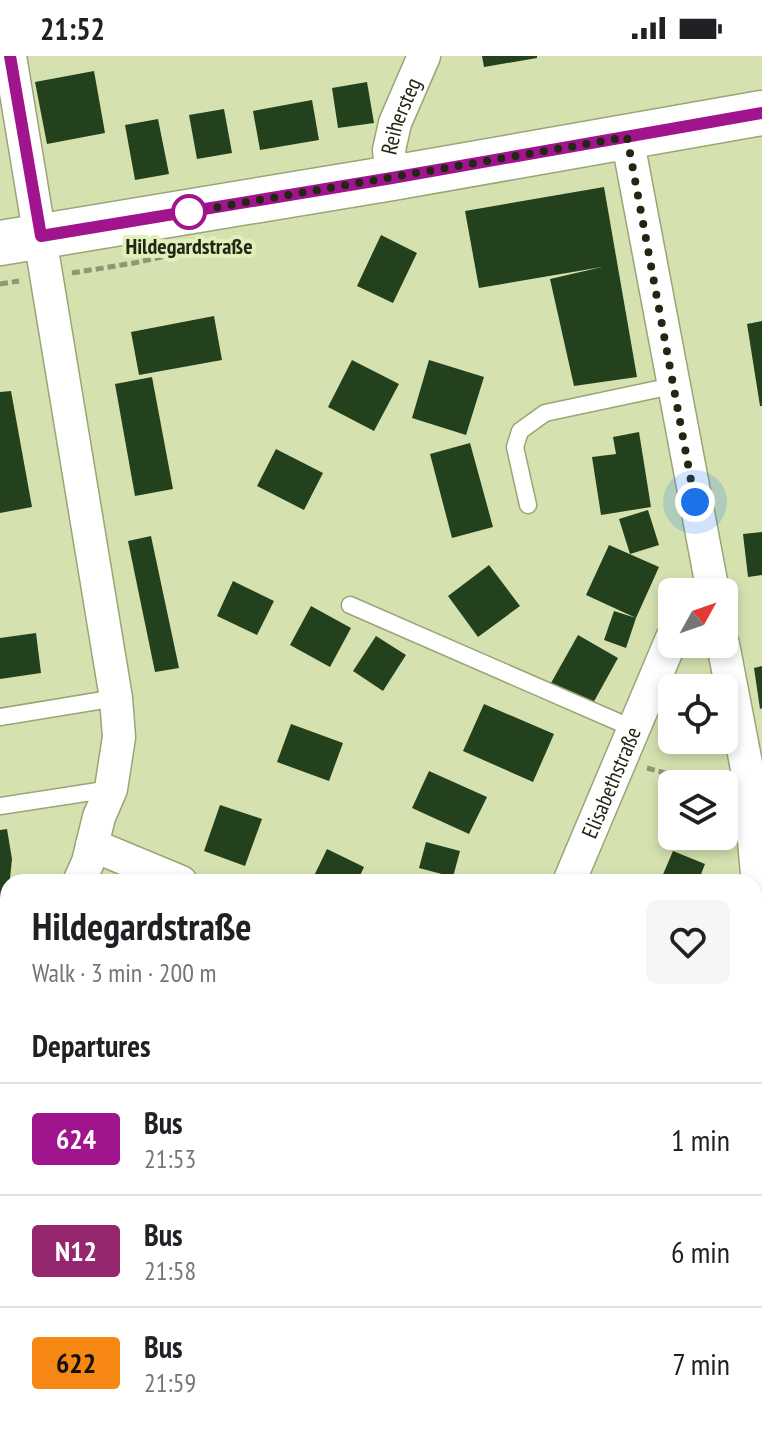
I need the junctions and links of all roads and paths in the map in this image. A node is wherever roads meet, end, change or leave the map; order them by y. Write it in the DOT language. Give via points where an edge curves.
graph roads {
  1 [pos="10,56"];
  2 [pos="424,56"];
  3 [pos="762,113"];
  4 [pos="627,137"];
  5 [pos="392,178"];
  6 [pos="20,239"];
  7 [pos="672,386"];
  8 [pos="528,505"];
  9 [pos="709,578"];
  10 [pos="350,605"];
  11 [pos="663,658"];
  12 [pos="726,658"];
  13 [pos="116,698"];
  14 [pos="0,717"];
  15 [pos="632,728"];
  16 [pos="619,761"];
  17 [pos="658,771"];
  18 [pos="755,773"];
  19 [pos="111,789"];
  20 [pos="0,806"];
  21 [pos="92,845"];
  22 [pos="83,874"];
  23 [pos="162,874"];
  24 [pos="572,874"];
  25 [pos="760,874"];
  1 -- 6 [label="street"];
  2 -- 5 [label="street, Reihersteg" via="395,123 389,150"];
  3 -- 4 [label="street"];
  4 -- 5 [label="street"];
  4 -- 7 [label="street"];
  5 -- 6 [label="street"];
  6 -- 13 [label="street"];
  7 -- 8 [label="lane" via="545,413 520,431 515,447"];
  7 -- 9 [label="street"];
  10 -- 15 [label="lane"];
  11 -- 15 [label="street, Elisabethstraße"];
  12 -- 18 [label="street"];
  13 -- 14 [label="lane"];
  13 -- 19 [label="street" via="119,737"];
  15 -- 16 [label="street, Elisabethstraße"];
  16 -- 17 [label="path"];
  16 -- 24 [label="street, Elisabethstraße"];
  18 -- 25 [label="street"];
  19 -- 20 [label="lane"];
  19 -- 21 [label="street"];
  21 -- 22 [label="street"];
  21 -- 23 [label="street"];
}
